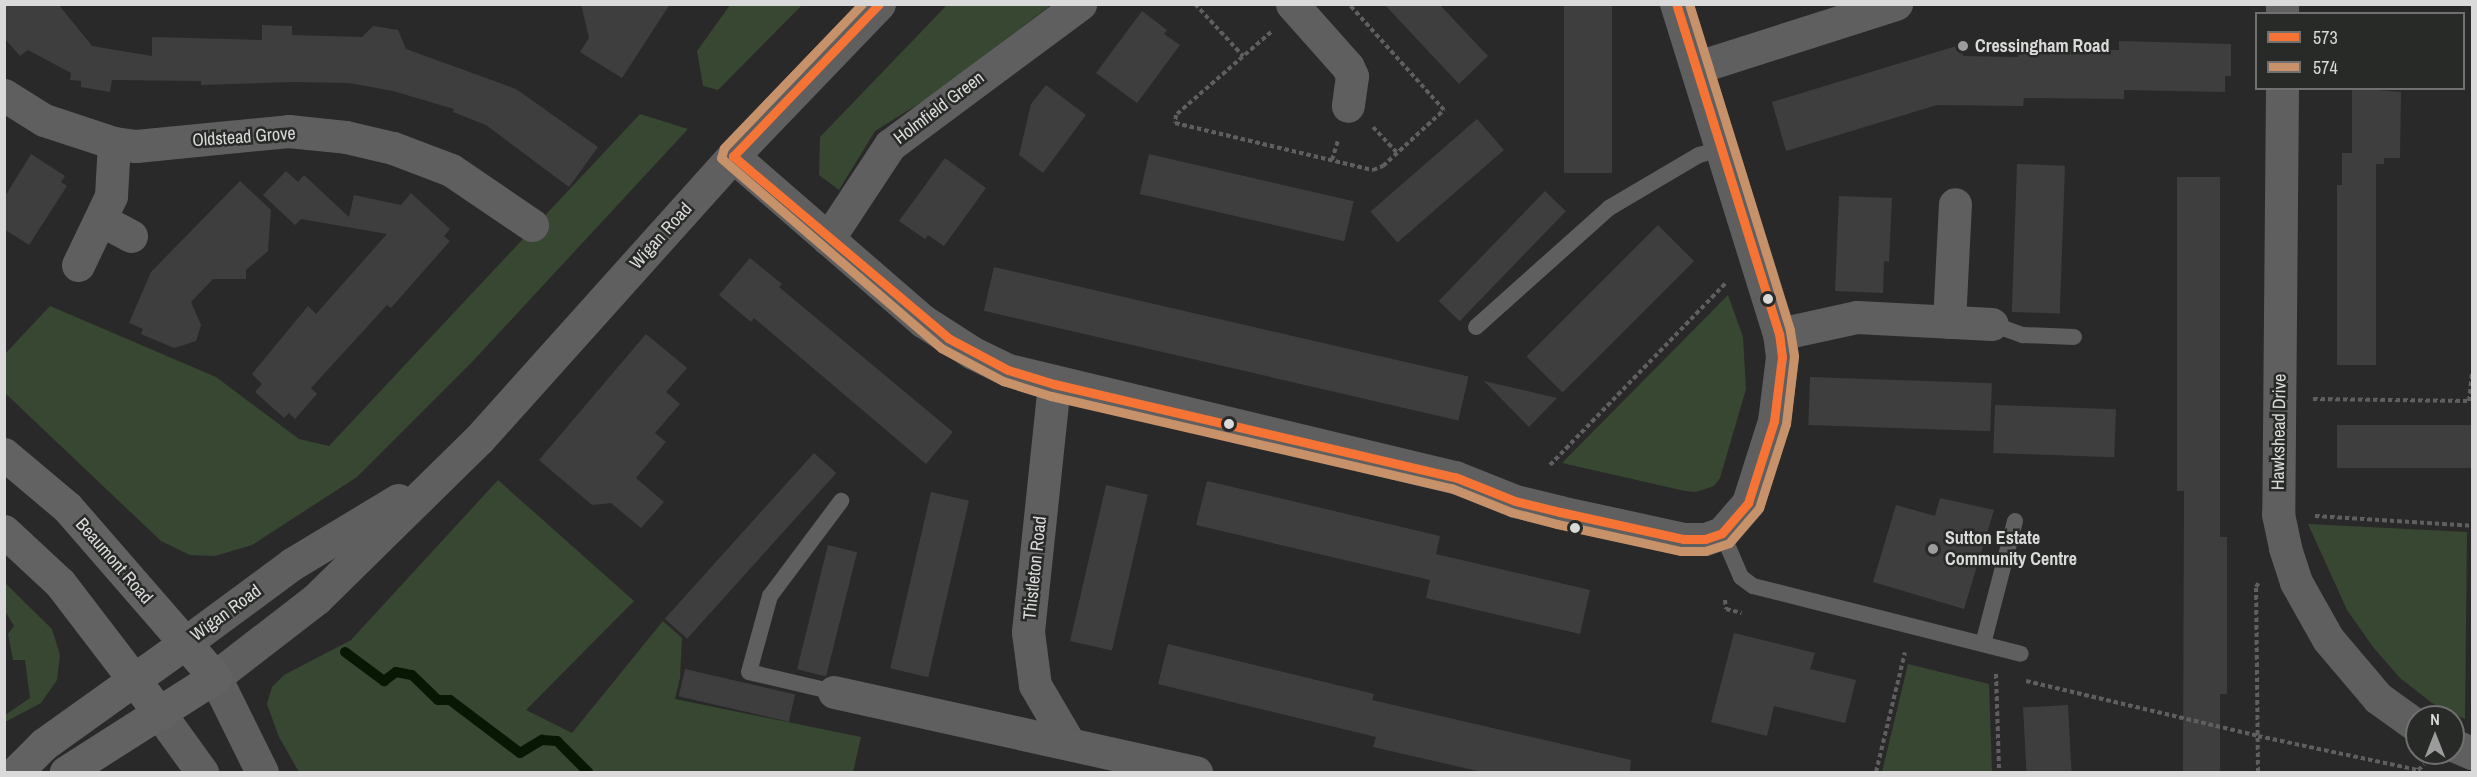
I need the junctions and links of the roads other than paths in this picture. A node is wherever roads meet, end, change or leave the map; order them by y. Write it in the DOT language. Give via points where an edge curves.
graph roads {
  1 [pos="879,4"];
  2 [pos="1080,4"];
  3 [pos="1292,4"];
  4 [pos="1676,4"];
  5 [pos="1896,4"];
  6 [pos="1698,67"];
  7 [pos="2282,90"];
  8 [pos="4,96"];
  9 [pos="1348,106"];
  10 [pos="114,143"];
  11 [pos="1723,148"];
  12 [pos="733,156"];
  13 [pos="1955,204"];
  14 [pos="101,220"];
  15 [pos="532,225"];
  16 [pos="131,236"];
  17 [pos="828,239"];
  18 [pos="78,265"];
  19 [pos="1949,321"];
  20 [pos="1992,324"];
  21 [pos="1476,327"];
  22 [pos="1779,334"];
  23 [pos="2074,337"];
  24 [pos="1054,384"];
  25 [pos="4,454"];
  26 [pos="447,470"];
  27 [pos="841,501"];
  28 [pos="2015,521"];
  29 [pos="4,531"];
  30 [pos="1722,533"];
  31 [pos="185,643"];
  32 [pos="1983,644"];
  33 [pos="2021,654"];
  34 [pos="215,677"];
  35 [pos="135,678"];
  36 [pos="834,692"];
  37 [pos="160,714"];
  38 [pos="2405,718"];
  39 [pos="1069,743"];
  40 [pos="16,772"];
  41 [pos="66,772"];
  42 [pos="202,772"];
  43 [pos="262,772"];
  44 [pos="1196,772"];
  1 -- 12 [label="street, Wigan Road"];
  2 -- 17 [label="street, Holmfield Green" via="890,145"];
  3 -- 9 [label="street" via="1348,67 1352,76"];
  4 -- 6 [label="street"];
  5 -- 6 [label="street"];
  6 -- 11 [label="street"];
  7 -- 38 [label="street, Hawkshead Drive" via="2278,514 2296,582 2328,639 2378,699"];
  8 -- 10 [label="street, Oldstead Grove" via="44,120"];
  10 -- 14 [label="street" via="114,177"];
  10 -- 15 [label="street, Oldstead Grove" via="136,146 288,131 346,137 393,148 451,170"];
  11 -- 21 [label="lane" via="1699,155 1609,208"];
  11 -- 22 [label="street"];
  12 -- 17 [label="street"];
  12 -- 26 [label="street, Wigan Road" via="479,440"];
  13 -- 19 [label="street"];
  14 -- 16 [label="street"];
  14 -- 18 [label="street"];
  17 -- 24 [label="street" via="948,338 1008,370"];
  19 -- 20 [label="street"];
  19 -- 22 [label="street" via="1837,318"];
  20 -- 23 [label="lane" via="2023,335"];
  22 -- 30 [label="street" via="1781,378 1774,421 1748,503"];
  24 -- 30 [label="street" via="1455,477 1515,501 1560,512 1684,539 1705,539"];
  24 -- 39 [label="street, Thistleton Road" via="1028,632 1035,685"];
  25 -- 31 [label="highway, Beaumont Road" via="67,507"];
  26 -- 31 [label="street, Wigan Road" via="292,564"];
  26 -- 34 [label="street, Wigan Road" via="316,599"];
  27 -- 36 [label="lane" via="770,596 749,672"];
  28 -- 32 [label="lane"];
  29 -- 35 [label="highway" via="60,583"];
  30 -- 32 [label="lane" via="1742,577 1753,586"];
  31 -- 34 [label="highway, Beaumont Road"];
  31 -- 35 [label="highway, Wigan Road"];
  32 -- 33 [label="lane"];
  34 -- 37 [label="highway, Wigan Road"];
  34 -- 43 [label="street"];
  35 -- 37 [label="highway"];
  35 -- 40 [label="highway, Wigan Road" via="44,744"];
  36 -- 39 [label="street"];
  37 -- 41 [label="highway, Wigan Road"];
  37 -- 42 [label="street"];
  39 -- 44 [label="street"];
}
